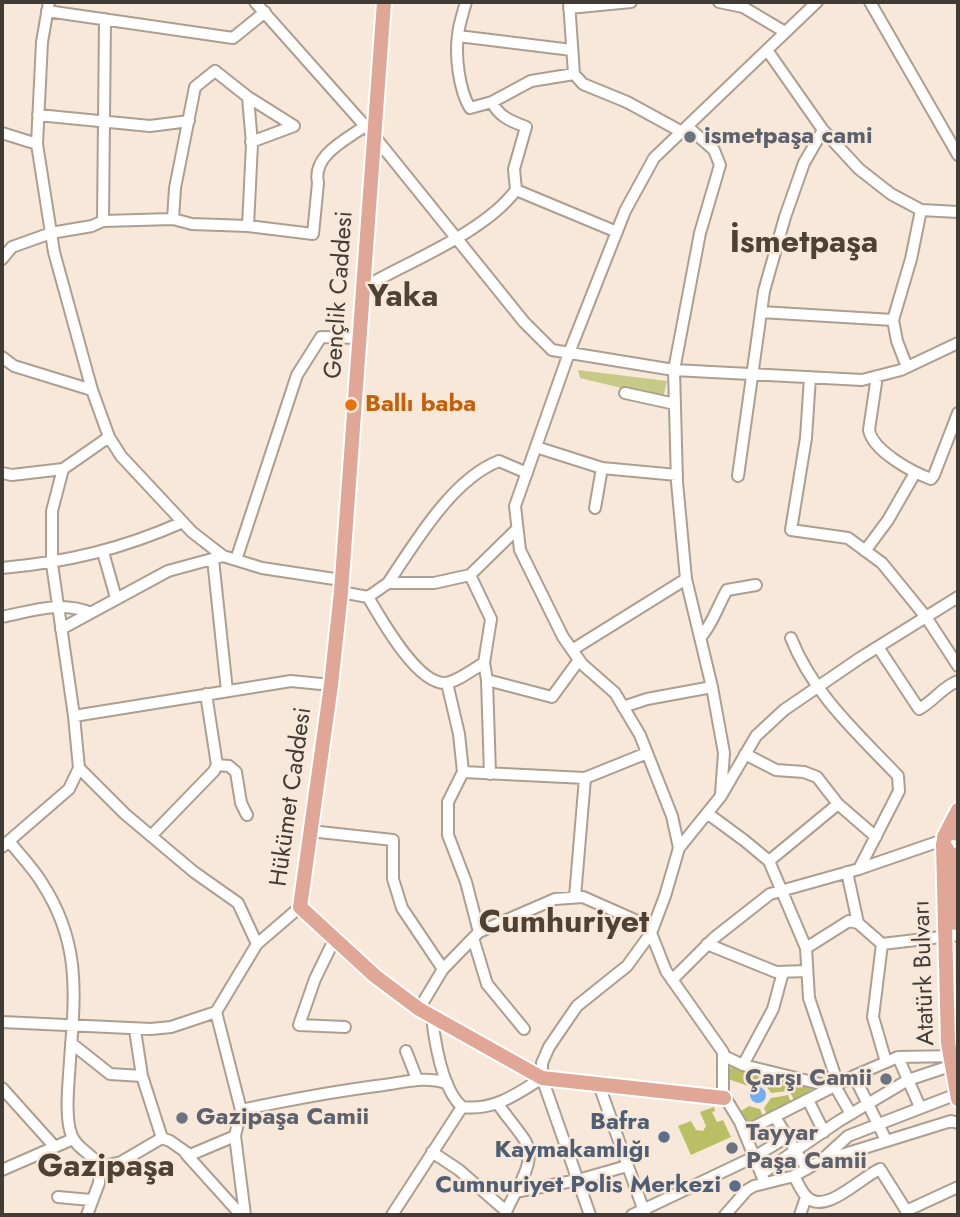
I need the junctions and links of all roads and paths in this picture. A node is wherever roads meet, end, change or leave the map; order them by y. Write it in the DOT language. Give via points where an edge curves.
graph roads {
  1 [pos="255,2"];
  2 [pos="384,2"];
  3 [pos="466,2"];
  4 [pos="631,2"];
  5 [pos="719,2"];
  6 [pos="817,2"];
  7 [pos="870,2"];
  8 [pos="569,5"];
  9 [pos="48,6"];
  10 [pos="265,12"];
  11 [pos="105,19"];
  12 [pos="785,33"];
  13 [pos="458,36"];
  14 [pos="572,50"];
  15 [pos="767,50"];
  16 [pos="574,74"];
  17 [pos="248,97"];
  18 [pos="492,102"];
  19 [pos="38,115"];
  20 [pos="104,121"];
  21 [pos="189,121"];
  22 [pos="685,129"];
  23 [pos="823,130"];
  24 [pos="370,131"];
  25 [pos="2,133"];
  26 [pos="251,142"];
  27 [pos="37,144"];
  28 [pos="958,155"];
  29 [pos="516,190"];
  30 [pos="920,210"];
  31 [pos="958,212"];
  32 [pos="173,219"];
  33 [pos="103,221"];
  34 [pos="248,226"];
  35 [pos="617,232"];
  36 [pos="51,233"];
  37 [pos="457,239"];
  38 [pos="2,259"];
  39 [pos="363,288"];
  40 [pos="761,312"];
  41 [pos="893,320"];
  42 [pos="359,338"];
  43 [pos="958,343"];
  44 [pos="569,353"];
  45 [pos="2,357"];
  46 [pos="14,366"];
  47 [pos="907,367"];
  48 [pos="674,370"];
  49 [pos="2,372"];
  50 [pos="754,374"];
  51 [pos="877,376"];
  52 [pos="810,377"];
  53 [pos="92,390"];
  54 [pos="625,393"];
  55 [pos="675,404"];
  56 [pos="958,414"];
  57 [pos="109,437"];
  58 [pos="536,447"];
  59 [pos="602,468"];
  60 [pos="63,469"];
  61 [pos="2,473"];
  62 [pos="527,473"];
  63 [pos="915,473"];
  64 [pos="677,475"];
  65 [pos="738,477"];
  66 [pos="596,508"];
  67 [pos="183,522"];
  68 [pos="517,528"];
  69 [pos="103,551"];
  70 [pos="865,551"];
  71 [pos="218,557"];
  72 [pos="236,560"];
  73 [pos="52,564"];
  74 [pos="2,568"];
  75 [pos="470,575"];
  76 [pos="686,579"];
  77 [pos="388,583"];
  78 [pos="756,585"];
  79 [pos="341,586"];
  80 [pos="368,597"];
  81 [pos="958,597"];
  82 [pos="116,598"];
  83 [pos="58,606"];
  84 [pos="90,612"];
  85 [pos="2,617"];
  86 [pos="926,617"];
  87 [pos="61,629"];
  88 [pos="700,638"];
  89 [pos="791,638"];
  90 [pos="878,647"];
  91 [pos="572,650"];
  92 [pos="579,660"];
  93 [pos="484,663"];
  94 [pos="958,666"];
  95 [pos="487,680"];
  96 [pos="958,681"];
  97 [pos="447,683"];
  98 [pos="331,685"];
  99 [pos="712,687"];
  100 [pos="817,687"];
  101 [pos="227,691"];
  102 [pos="206,694"];
  103 [pos="624,707"];
  104 [pos="74,716"];
  105 [pos="647,753"];
  106 [pos="745,754"];
  107 [pos="218,765"];
  108 [pos="79,768"];
  109 [pos="463,772"];
  110 [pos="490,774"];
  111 [pos="585,778"];
  112 [pos="721,796"];
  113 [pos="838,804"];
  114 [pos="958,810"];
  115 [pos="707,814"];
  116 [pos="247,815"];
  117 [pos="310,831"];
  118 [pos="152,836"];
  119 [pos="876,837"];
  120 [pos="947,839"];
  121 [pos="5,844"];
  122 [pos="678,848"];
  123 [pos="958,852"];
  124 [pos="769,862"];
  125 [pos="853,870"];
  126 [pos="783,890"];
  127 [pos="575,897"];
  128 [pos="300,907"];
  129 [pos="858,923"];
  130 [pos="652,931"];
  131 [pos="476,935"];
  132 [pos="953,935"];
  133 [pos="334,940"];
  134 [pos="257,944"];
  135 [pos="707,944"];
  136 [pos="882,944"];
  137 [pos="806,948"];
  138 [pos="443,969"];
  139 [pos="807,971"];
  140 [pos="782,972"];
  141 [pos="672,980"];
  142 [pos="216,1012"];
  143 [pos="426,1013"];
  144 [pos="2,1022"];
  145 [pos="73,1027"];
  146 [pos="345,1027"];
  147 [pos="524,1029"];
  148 [pos="135,1030"];
  149 [pos="71,1043"];
  150 [pos="406,1051"];
  151 [pos="898,1057"];
  152 [pos="954,1059"];
  153 [pos="733,1061"];
  154 [pos="886,1062"];
  155 [pos="142,1076"];
  156 [pos="855,1076"];
  157 [pos="542,1077"];
  158 [pos="417,1079"];
  159 [pos="908,1080"];
  160 [pos="447,1083"];
  161 [pos="599,1085"];
  162 [pos="835,1086"];
  163 [pos="2,1088"];
  164 [pos="958,1097"];
  165 [pos="724,1098"];
  166 [pos="808,1100"];
  167 [pos="498,1104"];
  168 [pos="868,1104"];
  169 [pos="462,1107"];
  170 [pos="920,1107"];
  171 [pos="241,1110"];
  172 [pos="851,1114"];
  173 [pos="775,1117"];
  174 [pos="958,1123"];
  175 [pos="877,1124"];
  176 [pos="744,1132"];
  177 [pos="824,1132"];
  178 [pos="235,1136"];
  179 [pos="787,1137"];
  180 [pos="162,1138"];
  181 [pos="73,1139"];
  182 [pos="886,1140"];
  183 [pos="55,1147"];
  184 [pos="796,1151"];
  185 [pos="432,1152"];
  186 [pos="186,1154"];
  187 [pos="754,1157"];
  188 [pos="820,1162"];
  189 [pos="627,1166"];
  190 [pos="100,1167"];
  191 [pos="807,1169"];
  192 [pos="2,1170"];
  193 [pos="794,1176"];
  194 [pos="763,1179"];
  195 [pos="578,1180"];
  196 [pos="958,1187"];
  197 [pos="515,1192"];
  198 [pos="806,1197"];
  199 [pos="58,1198"];
  200 [pos="92,1200"];
  201 [pos="506,1213"];
  202 [pos="645,1213"];
  203 [pos="907,1213"];
  204 [pos="87,1215"];
  205 [pos="243,1215"];
  206 [pos="392,1215"];
  207 [pos="590,1215"];
  208 [pos="632,1215"];
  209 [pos="724,1215"];
  210 [pos="800,1215"];
  1 -- 10 [label="street"];
  2 -- 24 [label="main road, Gençlik Caddesi"];
  3 -- 13 [label="street"];
  4 -- 8 [label="street"];
  5 -- 12 [label="street" via="743,8"];
  6 -- 12 [label="street"];
  7 -- 28 [label="street"];
  8 -- 14 [label="street"];
  9 -- 11 [label="street"];
  9 -- 19 [label="street"];
  10 -- 11 [label="street" via="233,38"];
  10 -- 24 [label="street"];
  11 -- 20 [label="street"];
  12 -- 15 [label="street"];
  13 -- 14 [label="street"];
  13 -- 18 [label="street" via="466,102 470,108"];
  14 -- 16 [label="street"];
  15 -- 22 [label="street"];
  15 -- 23 [label="street"];
  16 -- 18 [label="street" via="531,81"];
  16 -- 22 [label="street" via="583,84"];
  17 -- 21 [label="street" via="215,71 195,87"];
  17 -- 26 [label="street"];
  17 -- 26 [label="street" via="294,126"];
  18 -- 29 [label="street" via="502,117 526,127 514,169"];
  19 -- 20 [label="street"];
  19 -- 27 [label="street"];
  20 -- 21 [label="street" via="150,126"];
  20 -- 33 [label="street"];
  21 -- 32 [label="street"];
  22 -- 35 [label="street" via="654,158"];
  22 -- 48 [label="street" via="714,150 720,165 700,233"];
  23 -- 30 [label="street" via="859,169"];
  23 -- 40 [label="street" via="804,163 785,217"];
  24 -- 34 [label="street" via="323,156 316,175 313,234"];
  24 -- 37 [label="street"];
  24 -- 39 [label="main road, Gençlik Caddesi"];
  25 -- 27 [label="street"];
  26 -- 34 [label="street"];
  27 -- 36 [label="street"];
  29 -- 35 [label="street"];
  29 -- 37 [label="street"];
  30 -- 31 [label="street"];
  30 -- 41 [label="street"];
  32 -- 33 [label="street"];
  32 -- 34 [label="street"];
  33 -- 36 [label="street"];
  35 -- 44 [label="street"];
  36 -- 38 [label="street" via="12,247"];
  36 -- 53 [label="street"];
  37 -- 39 [label="street"];
  37 -- 44 [label="street" via="552,351"];
  39 -- 42 [label="main road, Gençlik Caddesi"];
  40 -- 41 [label="street"];
  40 -- 50 [label="street"];
  41 -- 47 [label="street"];
  42 -- 72 [label="street" via="321,337 298,375"];
  42 -- 79 [label="main road, Gençlik Caddesi"];
  43 -- 47 [label="street"];
  44 -- 48 [label="street"];
  44 -- 58 [label="street"];
  45 -- 46 [label="street"];
  46 -- 49 [label="street"];
  46 -- 53 [label="street"];
  47 -- 51 [label="street"];
  48 -- 50 [label="street"];
  48 -- 55 [label="street"];
  50 -- 52 [label="street"];
  50 -- 65 [label="street"];
  51 -- 52 [label="street" via="862,380"];
  51 -- 63 [label="street" via="871,439"];
  52 -- 70 [label="street" via="806,438 791,530 848,538"];
  53 -- 57 [label="street"];
  54 -- 55 [label="street"];
  55 -- 64 [label="street"];
  56 -- 63 [label="street" via="934,475 931,479"];
  57 -- 60 [label="street"];
  57 -- 67 [label="street"];
  58 -- 59 [label="street"];
  58 -- 62 [label="street"];
  59 -- 64 [label="street"];
  59 -- 66 [label="street"];
  60 -- 61 [label="street"];
  60 -- 73 [label="street" via="52,511"];
  62 -- 68 [label="street" via="515,506"];
  62 -- 77 [label="street" via="499,461 481,468 433,517"];
  63 -- 70 [label="street"];
  64 -- 76 [label="street"];
  67 -- 69 [label="street"];
  67 -- 71 [label="street"];
  68 -- 75 [label="street"];
  68 -- 91 [label="street" via="520,550"];
  69 -- 73 [label="street"];
  69 -- 82 [label="street"];
  70 -- 86 [label="street" via="882,563"];
  71 -- 72 [label="street"];
  71 -- 82 [label="street" via="168,571"];
  71 -- 101 [label="street"];
  72 -- 79 [label="street"];
  73 -- 74 [label="street"];
  73 -- 83 [label="street"];
  75 -- 77 [label="street" via="434,583"];
  75 -- 93 [label="street" via="491,619"];
  76 -- 88 [label="street"];
  76 -- 91 [label="street"];
  77 -- 80 [label="street"];
  78 -- 88 [label="street" via="727,590 711,626"];
  79 -- 80 [label="street"];
  79 -- 98 [label="main road, Hükümet Caddesi"];
  80 -- 97 [label="street" via="395,642 431,681"];
  81 -- 86 [label="street"];
  82 -- 84 [label="street"];
  83 -- 84 [label="street"];
  83 -- 85 [label="street"];
  83 -- 87 [label="street"];
  84 -- 87 [label="street"];
  86 -- 90 [label="street"];
  86 -- 94 [label="street"];
  87 -- 104 [label="street"];
  88 -- 99 [label="street"];
  89 -- 100 [label="street"];
  90 -- 96 [label="street" via="919,709"];
  90 -- 100 [label="street"];
  91 -- 92 [label="street"];
  92 -- 95 [label="street" via="552,697"];
  92 -- 103 [label="street"];
  93 -- 95 [label="street"];
  93 -- 97 [label="street"];
  95 -- 110 [label="street"];
  97 -- 109 [label="street"];
  98 -- 101 [label="street" via="290,681"];
  98 -- 117 [label="main road, Hükümet Caddesi"];
  99 -- 103 [label="street"];
  99 -- 112 [label="street" via="724,753"];
  100 -- 106 [label="street" via="756,736"];
  100 -- 119 [label="street" via="898,776 899,791"];
  101 -- 102 [label="street"];
  102 -- 104 [label="street"];
  102 -- 107 [label="street"];
  103 -- 105 [label="street"];
  104 -- 108 [label="street"];
  105 -- 111 [label="street"];
  105 -- 122 [label="street" via="672,816"];
  106 -- 112 [label="street"];
  106 -- 113 [label="street" via="776,770 817,776"];
  107 -- 116 [label="street" via="236,772"];
  107 -- 118 [label="street"];
  108 -- 118 [label="street"];
  108 -- 121 [label="street" via="69,789"];
  109 -- 110 [label="street"];
  109 -- 131 [label="street" via="448,802 448,835 466,882"];
  110 -- 111 [label="street"];
  111 -- 127 [label="street"];
  112 -- 115 [label="street"];
  113 -- 119 [label="street"];
  113 -- 124 [label="street"];
  114 -- 120 [label="main road, Atatürk Bulvarı"];
  115 -- 122 [label="street"];
  115 -- 124 [label="street"];
  117 -- 128 [label="main road, Hükümet Caddesi"];
  117 -- 138 [label="street" via="393,840 393,879 402,908"];
  118 -- 134 [label="street" via="238,903"];
  119 -- 125 [label="street"];
  120 -- 123 [label="main road" via="948,850"];
  120 -- 125 [label="street"];
  120 -- 132 [label="main road, Atatürk Bulvarı"];
  121 -- 145 [label="street" via="42,883 63,923 75,975"];
  122 -- 130 [label="street"];
  123 -- 132 [label="main road"];
  124 -- 126 [label="street"];
  125 -- 126 [label="street"];
  125 -- 129 [label="street"];
  126 -- 135 [label="street" via="770,894"];
  126 -- 137 [label="street"];
  127 -- 130 [label="street"];
  127 -- 131 [label="street" via="555,900"];
  128 -- 133 [label="main road, Hükümet Caddesi"];
  128 -- 134 [label="street"];
  129 -- 136 [label="street"];
  129 -- 137 [label="street" via="849,921"];
  130 -- 141 [label="street"];
  130 -- 157 [label="street" via="627,967 578,1006 549,1047"];
  131 -- 138 [label="street"];
  131 -- 147 [label="street" via="487,984"];
  132 -- 136 [label="street"];
  132 -- 152 [label="main road, Atatürk Bulvarı" via="948,1043"];
  133 -- 143 [label="main road, Hükümet Caddesi"];
  133 -- 146 [label="street" via="299,1026"];
  134 -- 142 [label="street"];
  135 -- 140 [label="street"];
  135 -- 141 [label="street"];
  136 -- 154 [label="street" via="873,1017"];
  137 -- 139 [label="street"];
  138 -- 143 [label="street"];
  139 -- 140 [label="street"];
  139 -- 162 [label="street" via="809,998"];
  140 -- 153 [label="street" via="773,1009"];
  141 -- 153 [label="street"];
  142 -- 148 [label="street" via="171,1027"];
  142 -- 171 [label="street"];
  143 -- 157 [label="main road, Hükümet Caddesi"];
  143 -- 160 [label="street"];
  144 -- 145 [label="street"];
  145 -- 148 [label="street"];
  145 -- 149 [label="street"];
  148 -- 155 [label="street"];
  149 -- 155 [label="street" via="110,1074"];
  149 -- 181 [label="street"];
  150 -- 158 [label="street"];
  151 -- 152 [label="street"];
  151 -- 154 [label="street"];
  151 -- 159 [label="street"];
  152 -- 159 [label="street"];
  152 -- 164 [label="main road, Atatürk Bulvarı"];
  153 -- 162 [label="street"];
  153 -- 165 [label="street" via="724,1079"];
  154 -- 156 [label="street"];
  155 -- 180 [label="street"];
  156 -- 162 [label="street"];
  156 -- 168 [label="street"];
  157 -- 161 [label="main road, Hükümet Caddesi"];
  157 -- 167 [label="street"];
  157 -- 195 [label="street"];
  158 -- 160 [label="street"];
  158 -- 171 [label="street"];
  159 -- 168 [label="street"];
  159 -- 170 [label="street"];
  160 -- 169 [label="street"];
  161 -- 165 [label="main road, Hükümet Caddesi"];
  161 -- 189 [label="street"];
  162 -- 166 [label="street"];
  162 -- 172 [label="street"];
  163 -- 183 [label="street"];
  164 -- 170 [label="street"];
  165 -- 176 [label="street"];
  166 -- 173 [label="street"];
  166 -- 177 [label="street"];
  167 -- 169 [label="street"];
  167 -- 197 [label="street" via="528,1148 528,1162"];
  168 -- 172 [label="street"];
  168 -- 175 [label="street"];
  169 -- 185 [label="street"];
  170 -- 175 [label="street"];
  171 -- 178 [label="street"];
  172 -- 177 [label="street"];
  173 -- 176 [label="street"];
  173 -- 179 [label="street"];
  174 -- 182 [label="street" via="951,1121"];
  175 -- 182 [label="street"];
  175 -- 188 [label="street" via="848,1136"];
  176 -- 187 [label="street"];
  177 -- 184 [label="street"];
  178 -- 186 [label="street"];
  178 -- 205 [label="street"];
  179 -- 184 [label="street"];
  179 -- 187 [label="street"];
  180 -- 186 [label="street"];
  180 -- 190 [label="street" via="121,1162"];
  181 -- 183 [label="street"];
  181 -- 190 [label="street"];
  182 -- 188 [label="street"];
  183 -- 192 [label="street"];
  184 -- 191 [label="street"];
  184 -- 194 [label="street"];
  185 -- 201 [label="street"];
  185 -- 206 [label="street"];
  186 -- 205 [label="street"];
  187 -- 194 [label="street"];
  187 -- 202 [label="street"];
  188 -- 191 [label="street"];
  189 -- 195 [label="street"];
  189 -- 202 [label="street"];
  190 -- 200 [label="street"];
  191 -- 193 [label="street"];
  193 -- 194 [label="street"];
  193 -- 198 [label="street"];
  194 -- 209 [label="street"];
  195 -- 197 [label="street"];
  195 -- 207 [label="street"];
  196 -- 203 [label="street"];
  197 -- 201 [label="street"];
  198 -- 203 [label="street" via="816,1203 833,1200 880,1169"];
  198 -- 210 [label="street"];
  199 -- 200 [label="street"];
  200 -- 204 [label="street"];
  202 -- 208 [label="street"];
}
